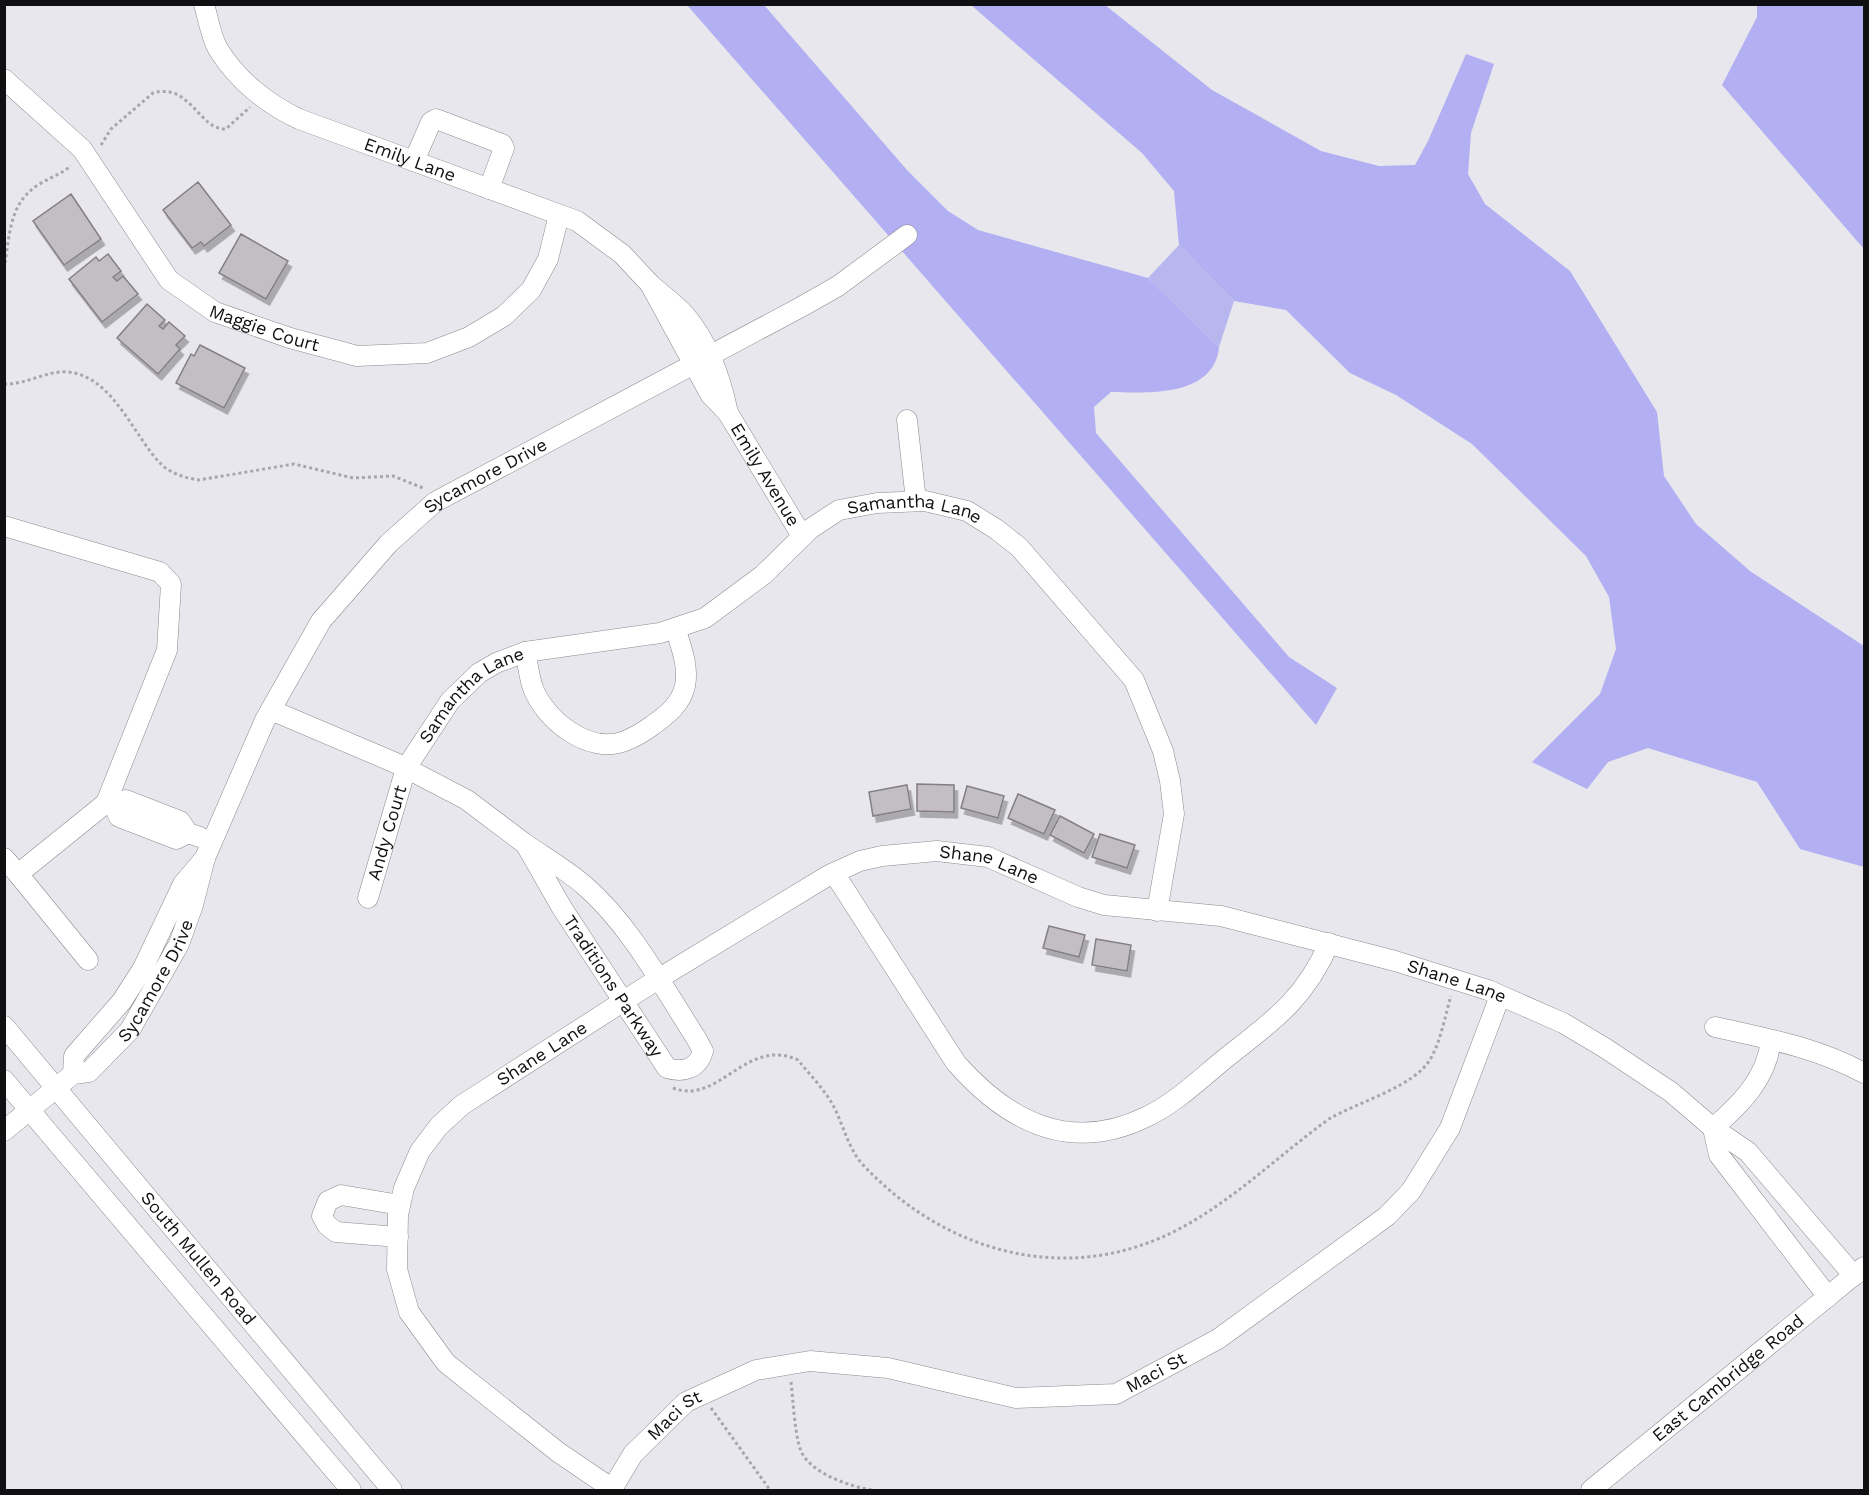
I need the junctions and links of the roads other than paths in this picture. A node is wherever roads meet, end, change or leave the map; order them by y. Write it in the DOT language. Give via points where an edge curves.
graph roads {
  1 [pos="204,4"];
  2 [pos="4,79"];
  3 [pos="414,161"];
  4 [pos="489,189"];
  5 [pos="559,215"];
  6 [pos="907,235"];
  7 [pos="701,360"];
  8 [pos="907,420"];
  9 [pos="916,501"];
  10 [pos="4,526"];
  11 [pos="802,536"];
  12 [pos="675,628"];
  13 [pos="525,652"];
  14 [pos="271,710"];
  15 [pos="406,768"];
  16 [pos="110,804"];
  17 [pos="524,843"];
  18 [pos="208,850"];
  19 [pos="4,858"];
  20 [pos="834,873"];
  21 [pos="18,874"];
  22 [pos="368,898"];
  23 [pos="1157,911"];
  24 [pos="1329,943"];
  25 [pos="88,960"];
  26 [pos="143,968"];
  27 [pos="160,979"];
  28 [pos="658,979"];
  29 [pos="1500,996"];
  30 [pos="622,1001"];
  31 [pos="4,1026"];
  32 [pos="1715,1028"];
  33 [pos="1772,1040"];
  34 [pos="1864,1073"];
  35 [pos="73,1074"];
  36 [pos="4,1080"];
  37 [pos="56,1088"];
  38 [pos="30,1110"];
  39 [pos="1713,1128"];
  40 [pos="4,1131"];
  41 [pos="400,1205"];
  42 [pos="398,1237"];
  43 [pos="1859,1271"];
  44 [pos="1828,1297"];
  45 [pos="613,1490"];
  46 [pos="351,1491"];
  47 [pos="392,1491"];
  48 [pos="1592,1491"];
  1 -- 3 [label="street, Emily Lane" via="218,49 274,107"];
  2 -- 5 [label="street, Maggie Court" via="87,154 169,280 215,312 357,356 427,353 469,337 504,316 531,290 548,259"];
  3 -- 4 [label="street, Emily Lane"];
  3 -- 4 [label="street" via="430,122 436,119 458,127 502,144 504,148"];
  4 -- 5 [label="street, Emily Lane"];
  5 -- 7 [label="street, Emily Lane" via="577,221 622,254 685,315"];
  6 -- 7 [label="street, Sycamore Drive" via="838,286"];
  7 -- 11 [label="street, Emily Avenue" via="722,387 728,413"];
  7 -- 14 [label="street, Sycamore Drive" via="435,502 390,543 321,621"];
  8 -- 9 [label="street"];
  9 -- 11 [label="street, Samantha Lane" via="839,510"];
  9 -- 23 [label="street, Samantha Lane" via="967,511 1018,547 1134,680 1163,751 1174,814"];
  10 -- 16 [label="street" via="160,572 171,584 167,650"];
  11 -- 12 [label="street, Samantha Lane" via="763,575 725,605 705,618"];
  12 -- 13 [label="street, Samantha Lane"];
  12 -- 13 [label="street" via="686,669 684,688 672,711 623,742 574,736 556,721 532,687"];
  13 -- 15 [label="street, Samantha Lane" via="479,673 450,700"];
  14 -- 15 [label="street, Traditions Parkway"];
  14 -- 18 [label="street, Sycamore Drive"];
  15 -- 17 [label="street, Traditions Parkway" via="467,800"];
  15 -- 22 [label="street, Andy Court"];
  16 -- 18 [label="street" via="119,817 176,839 188,833"];
  16 -- 21 [label="street"];
  17 -- 28 [label="street, Traditions Parkway" via="585,885"];
  17 -- 30 [label="street, Traditions Parkway"];
  18 -- 26 [label="street, Sycamore Drive" via="183,884"];
  18 -- 27 [label="street, Sycamore Drive" via="190,915"];
  19 -- 21 [label="street"];
  20 -- 23 [label="street, Shane Lane" via="860,861 904,852 962,852 988,856 1104,905"];
  20 -- 24 [label="street" via="956,1063 1021,1119 1065,1133 1121,1126 1145,1118 1176,1098 1287,1010 1312,978"];
  20 -- 28 [label="street, Shane Lane"];
  21 -- 25 [label="street"];
  23 -- 24 [label="street, Shane Lane" via="1221,916"];
  24 -- 29 [label="street, Shane Lane"];
  26 -- 27 [label="street"];
  26 -- 35 [label="street, Sycamore Drive" via="122,1001 74,1056"];
  27 -- 35 [label="street, Sycamore Drive" via="130,1030 89,1072"];
  28 -- 30 [label="street, Shane Lane"];
  28 -- 30 [label="street, Traditions Parkway" via="703,1052 689,1069 668,1068"];
  29 -- 39 [label="street, Shane Lane" via="1563,1023 1605,1048 1686,1103"];
  29 -- 45 [label="street, Maci St" via="1450,1128 1411,1191 1395,1208 1218,1339 1116,1394 1016,1398 888,1368 810,1362 756,1370 686,1402 633,1454"];
  30 -- 41 [label="street, Shane Lane" via="462,1105 439,1126 420,1150"];
  31 -- 37 [label="street, South Mullen Road"];
  32 -- 33 [label="street"];
  33 -- 34 [label="street" via="1815,1050"];
  33 -- 39 [label="street" via="1769,1056 1752,1091"];
  35 -- 37 [label="street, Sycamore Drive"];
  36 -- 38 [label="street, South Mullen Road"];
  37 -- 38 [label="street, Sycamore Drive"];
  37 -- 47 [label="street, South Mullen Road"];
  38 -- 40 [label="street"];
  38 -- 46 [label="street, South Mullen Road"];
  39 -- 43 [label="street, Shane Lane" via="1748,1152"];
  39 -- 44 [label="street" via="1719,1155"];
  41 -- 42 [label="street, Shane Lane"];
  41 -- 42 [label="street" via="341,1195 328,1201 322,1216 336,1232"];
  42 -- 45 [label="street, Shane Lane" via="397,1269 409,1312 446,1363 558,1452"];
  43 -- 44 [label="street, East Cambridge Road"];
  44 -- 48 [label="street, East Cambridge Road"];
}
